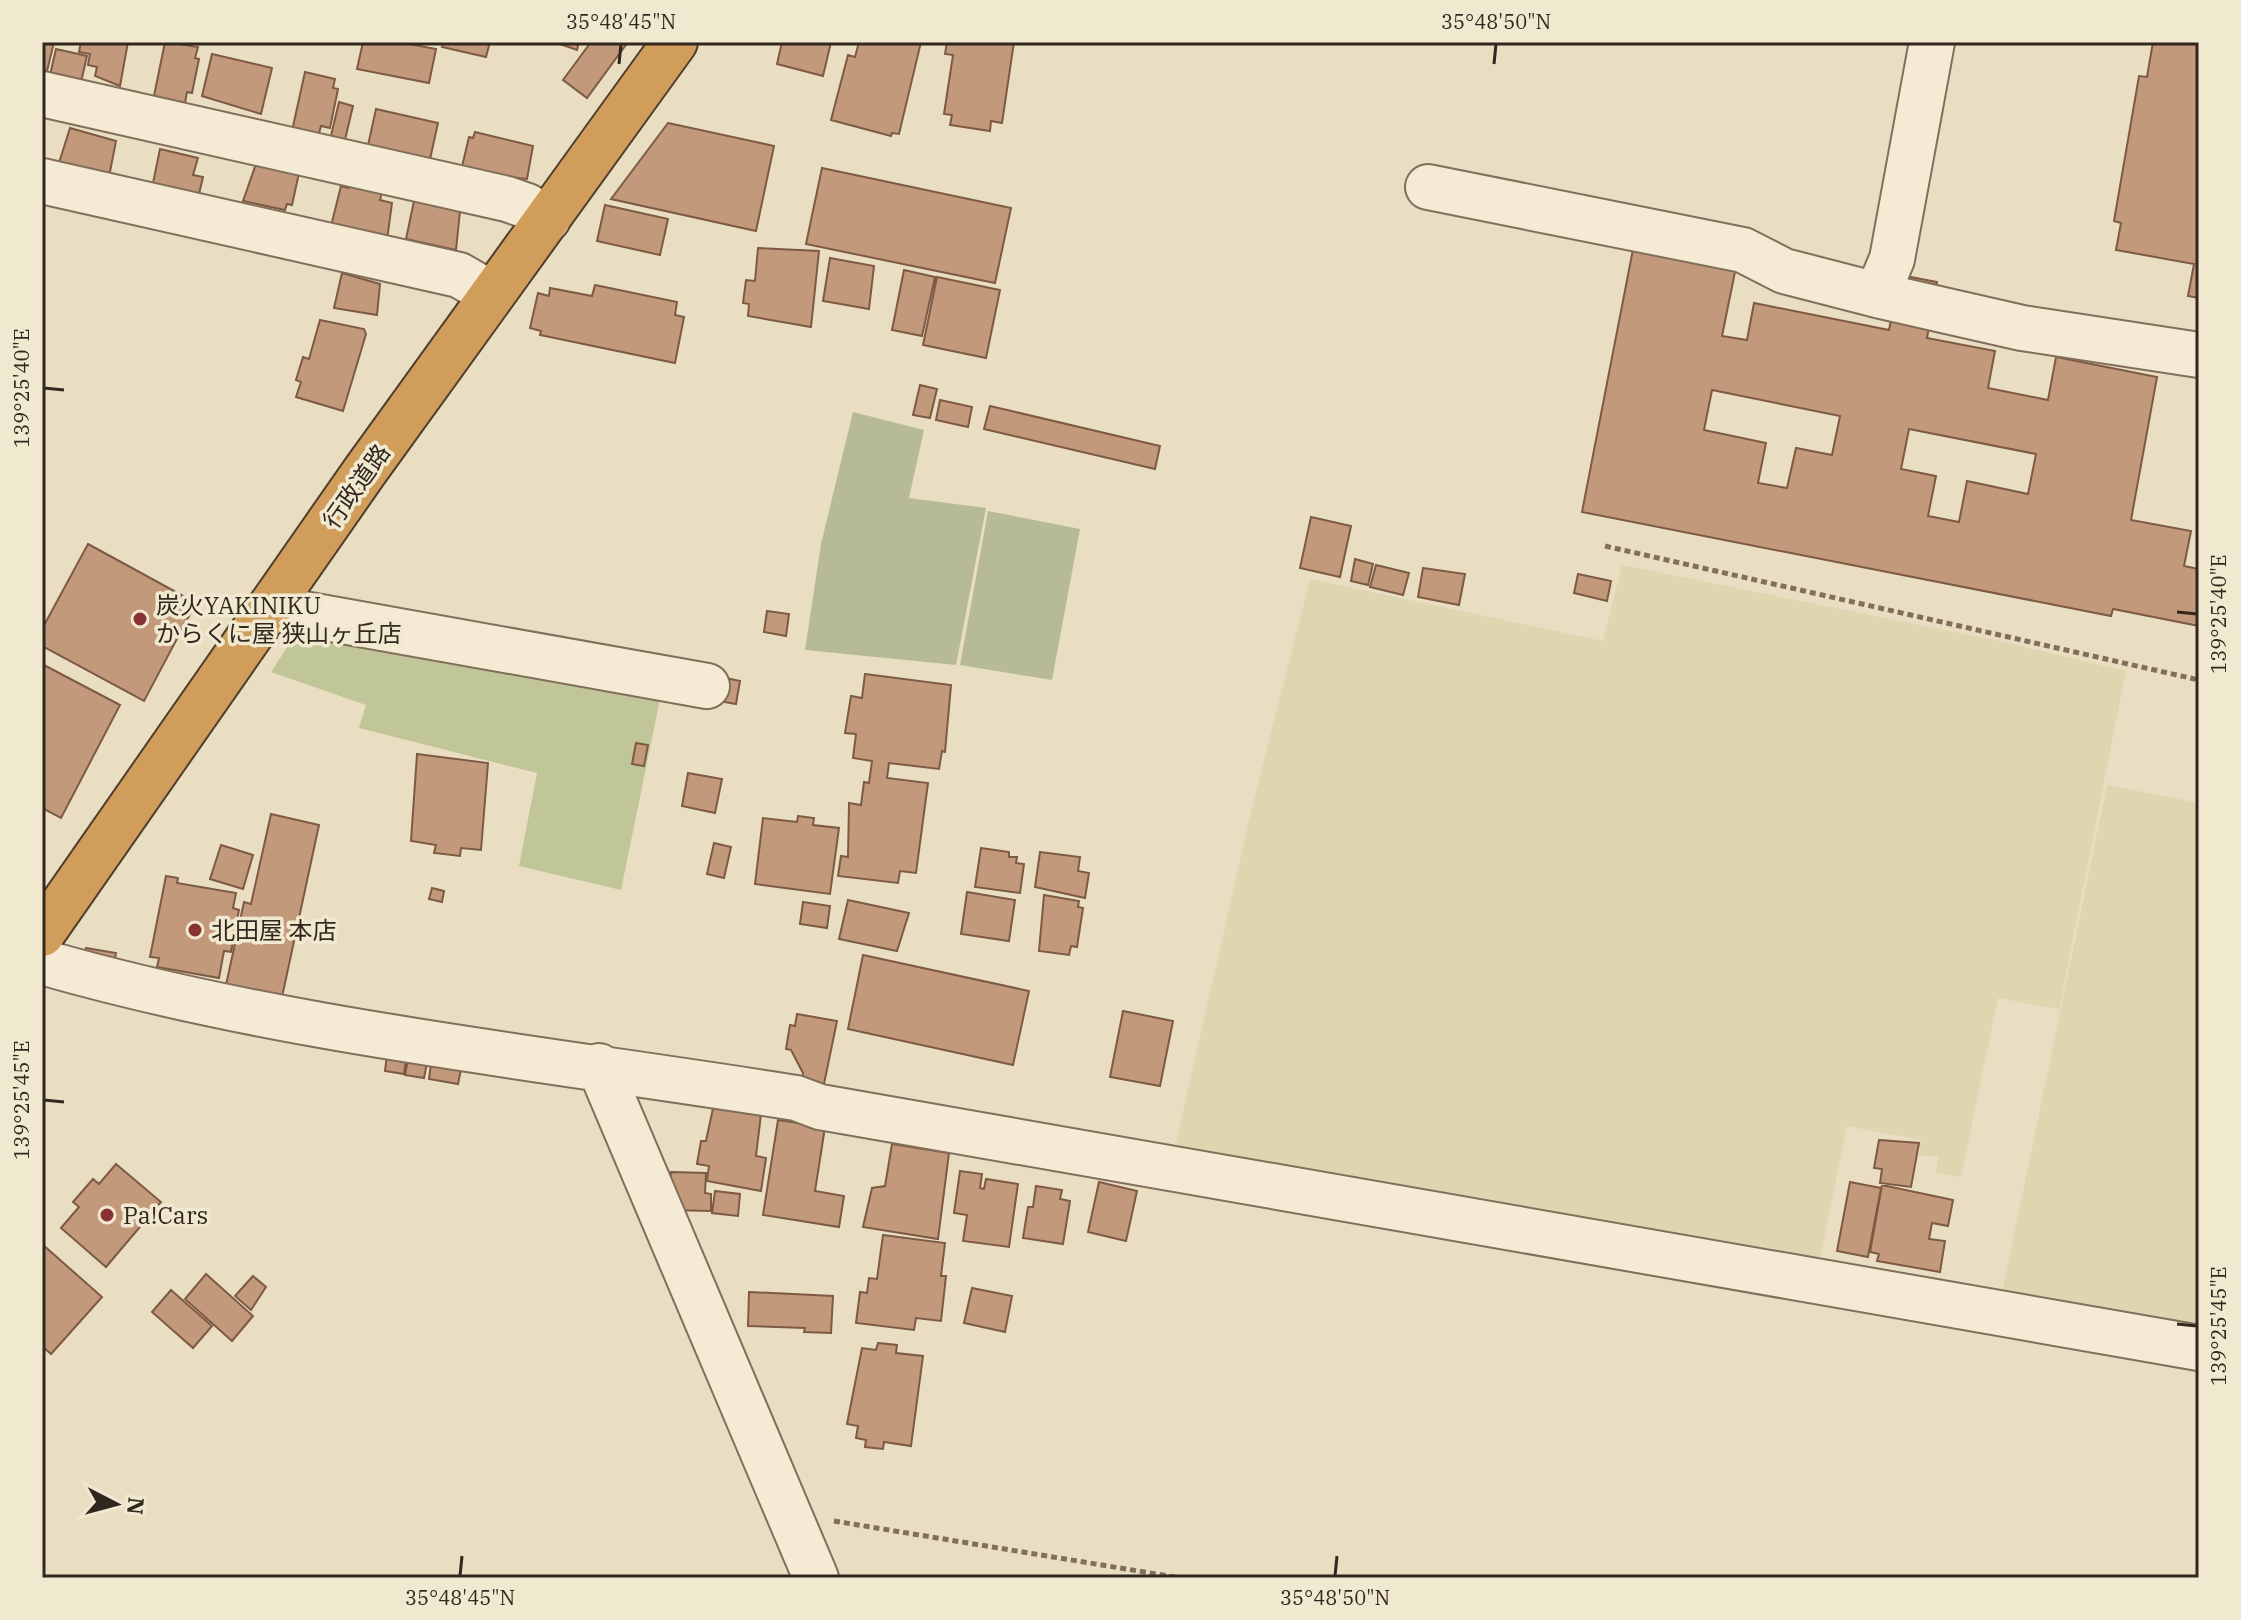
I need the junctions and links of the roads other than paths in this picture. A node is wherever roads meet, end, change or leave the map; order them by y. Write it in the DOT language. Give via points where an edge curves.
graph roads {
  1 [pos="675,42"];
  2 [pos="1932,42"];
  3 [pos="42,94"];
  4 [pos="42,181"];
  5 [pos="1428,187"];
  6 [pos="548,219"];
  7 [pos="492,294"];
  8 [pos="1877,295"];
  9 [pos="2199,355"];
  10 [pos="270,608"];
  11 [pos="707,686"];
  12 [pos="42,934"];
  13 [pos="42,962"];
  14 [pos="599,1066"];
  15 [pos="2199,1348"];
  16 [pos="816,1578"];
  1 -- 6 [label="highway, 行政道路"];
  2 -- 8 [label="street" via="1892,259"];
  3 -- 6 [label="street" via="507,199"];
  4 -- 7 [label="street" via="459,275"];
  5 -- 8 [label="street" via="1743,250 1784,271"];
  6 -- 7 [label="highway, 行政道路"];
  7 -- 10 [label="highway, 行政道路"];
  8 -- 9 [label="street" via="2022,328"];
  10 -- 11 [label="street"];
  10 -- 12 [label="highway, 行政道路"];
  13 -- 14 [label="street" via="322,1024"];
  14 -- 15 [label="street"];
  14 -- 16 [label="street"];
}
